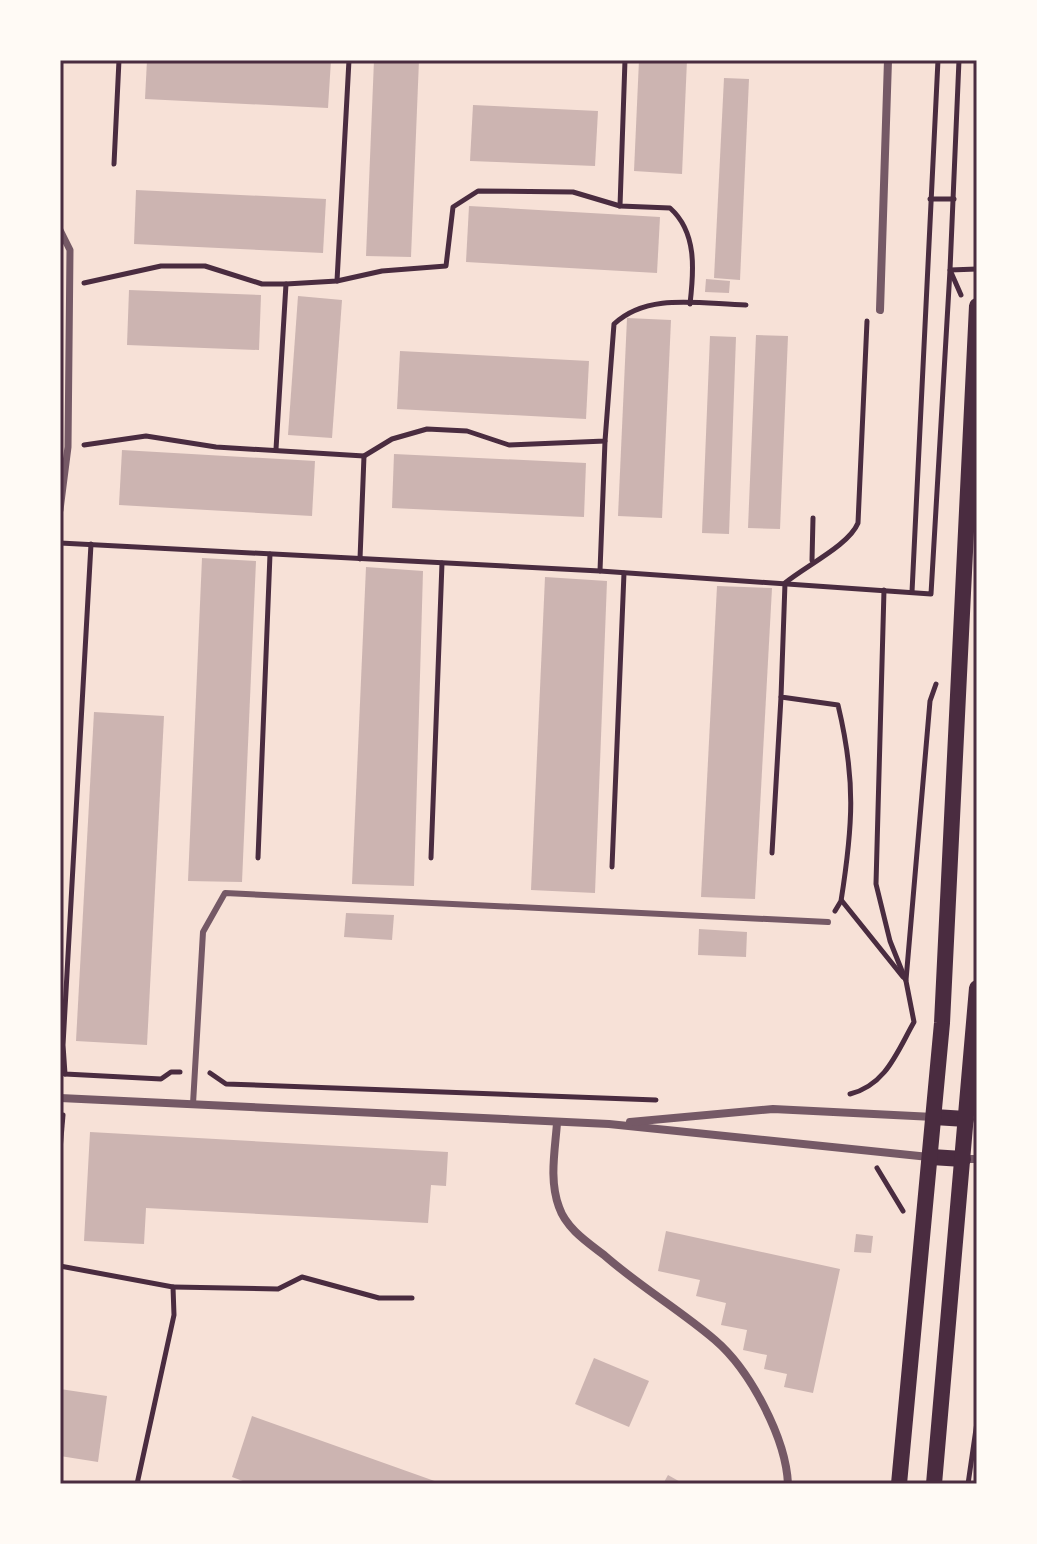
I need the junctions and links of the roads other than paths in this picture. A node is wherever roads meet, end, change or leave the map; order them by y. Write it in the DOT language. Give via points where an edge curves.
graph roads {
  1 [pos="888,60"];
  2 [pos="60,230"];
  3 [pos="971,305"];
  4 [pos="880,310"];
  5 [pos="60,510"];
  6 [pos="828,922"];
  7 [pos="977,988"];
  8 [pos="60,1098"];
  9 [pos="193,1104"];
  10 [pos="934,1117"];
  11 [pos="972,1119"];
  12 [pos="557,1123"];
  13 [pos="609,1124"];
  14 [pos="931,1157"];
  15 [pos="970,1159"];
  16 [pos="788,1484"];
  17 [pos="899,1484"];
  18 [pos="934,1484"];
  1 -- 4 [label="street"];
  2 -- 5 [label="street" via="70,250 68,447"];
  3 -- 10 [label="main road"];
  6 -- 9 [label="lane" via="225,893 203,932"];
  7 -- 11 [label="main road"];
  8 -- 9 [label="street"];
  9 -- 12 [label="street"];
  10 -- 11 [label="main road"];
  10 -- 13 [label="street" via="773,1109"];
  10 -- 14 [label="main road"];
  11 -- 15 [label="main road"];
  12 -- 13 [label="street"];
  12 -- 16 [label="street" via="553,1187 560,1211 615,1265 717,1342 753,1387 775,1429"];
  13 -- 14 [label="street"];
  14 -- 15 [label="main road"];
  14 -- 17 [label="main road"];
  15 -- 18 [label="main road"];
}
